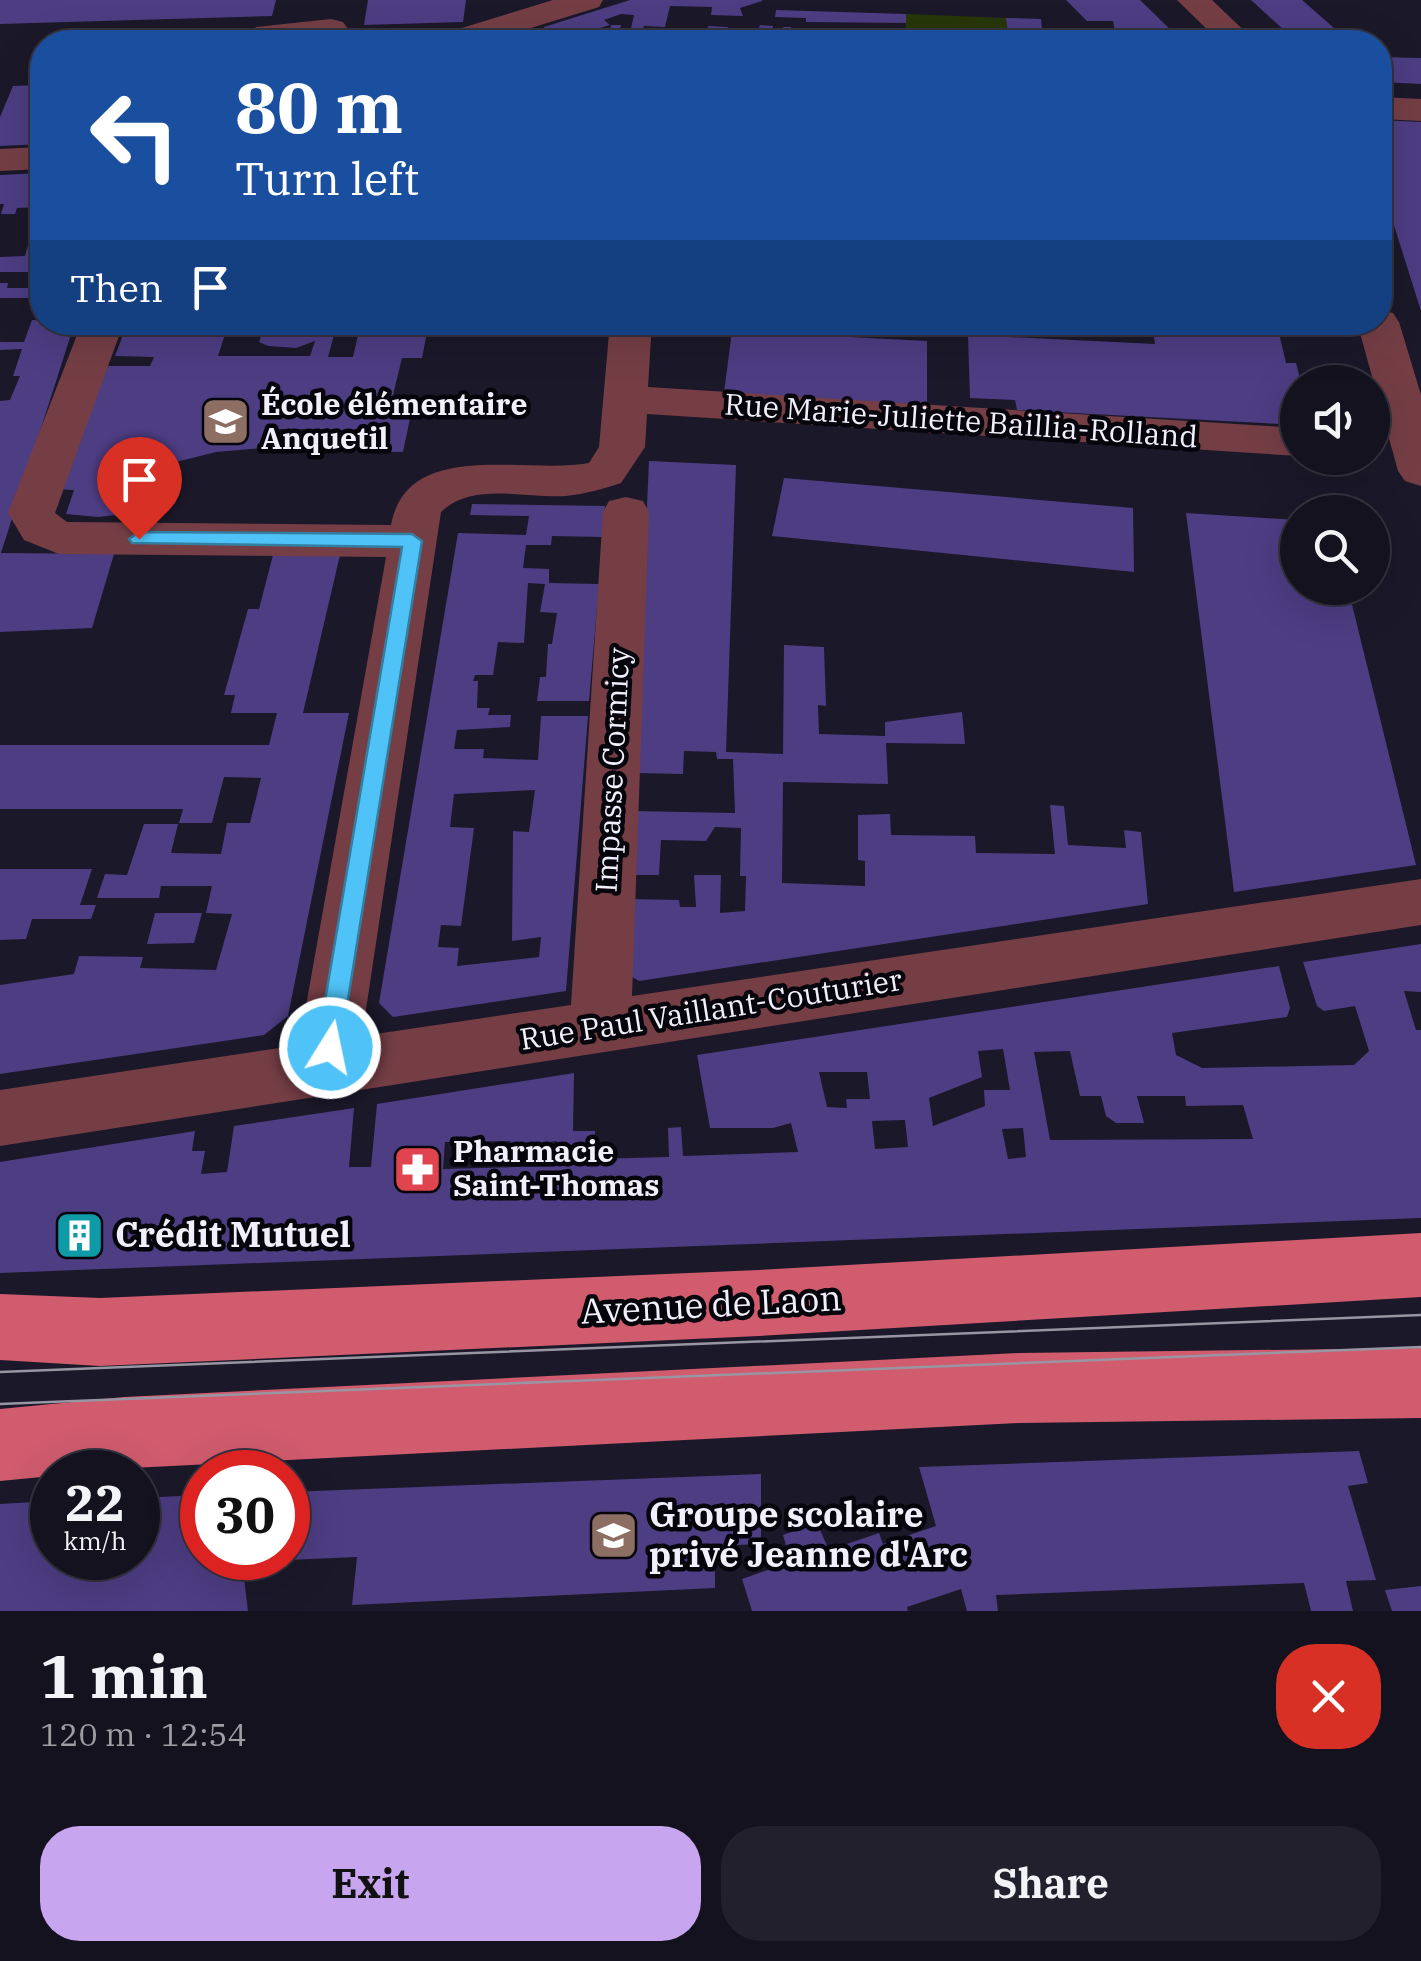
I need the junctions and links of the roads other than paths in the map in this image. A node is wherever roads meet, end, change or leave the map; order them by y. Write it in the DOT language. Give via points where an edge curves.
graph roads {
  1 [pos="587,0"];
  2 [pos="1193,0"];
  3 [pos="532,19"];
  4 [pos="332,24"];
  5 [pos="294,30"];
  6 [pos="493,30"];
  7 [pos="1226,30"];
  8 [pos="1392,109"];
  9 [pos="1421,110"];
  10 [pos="30,159"];
  11 [pos="0,160"];
  12 [pos="99,335"];
  13 [pos="630,335"];
  14 [pos="1380,335"];
  15 [pos="625,400"];
  16 [pos="1280,441"];
  17 [pos="1403,456"];
  18 [pos="626,512"];
  19 [pos="412,541"];
  20 [pos="1421,902"];
  21 [pos="600,1027"];
  22 [pos="326,1069"];
  23 [pos="0,1118"];
  24 [pos="1421,1266"];
  25 [pos="0,1326"];
  26 [pos="1421,1383"];
  27 [pos="0,1445"];
  1 -- 3 [label="street"];
  2 -- 7 [label="street"];
  3 -- 6 [label="street"];
  4 -- 5 [label="street"];
  8 -- 9 [label="street"];
  10 -- 11 [label="street"];
  12 -- 19 [label="street" via="31,514 42,530 59,538"];
  13 -- 15 [label="street"];
  14 -- 17 [label="street"];
  15 -- 16 [label="street, Rue Marie-Juliette Baillia-Rolland"];
  15 -- 19 [label="street" via="622,447 604,473 563,484 455,482 418,507"];
  18 -- 21 [label="street, Impasse Cormicy"];
  19 -- 22 [label="street"];
  20 -- 21 [label="street, Rue Paul Vaillant-Couturier"];
  21 -- 22 [label="street, Rue Paul Vaillant-Couturier"];
  22 -- 23 [label="street, Rue Paul Vaillant-Couturier"];
  24 -- 25 [label="main road, Avenue de Laon" via="140,1330"];
  26 -- 27 [label="main road" via="1020,1388"];
}
